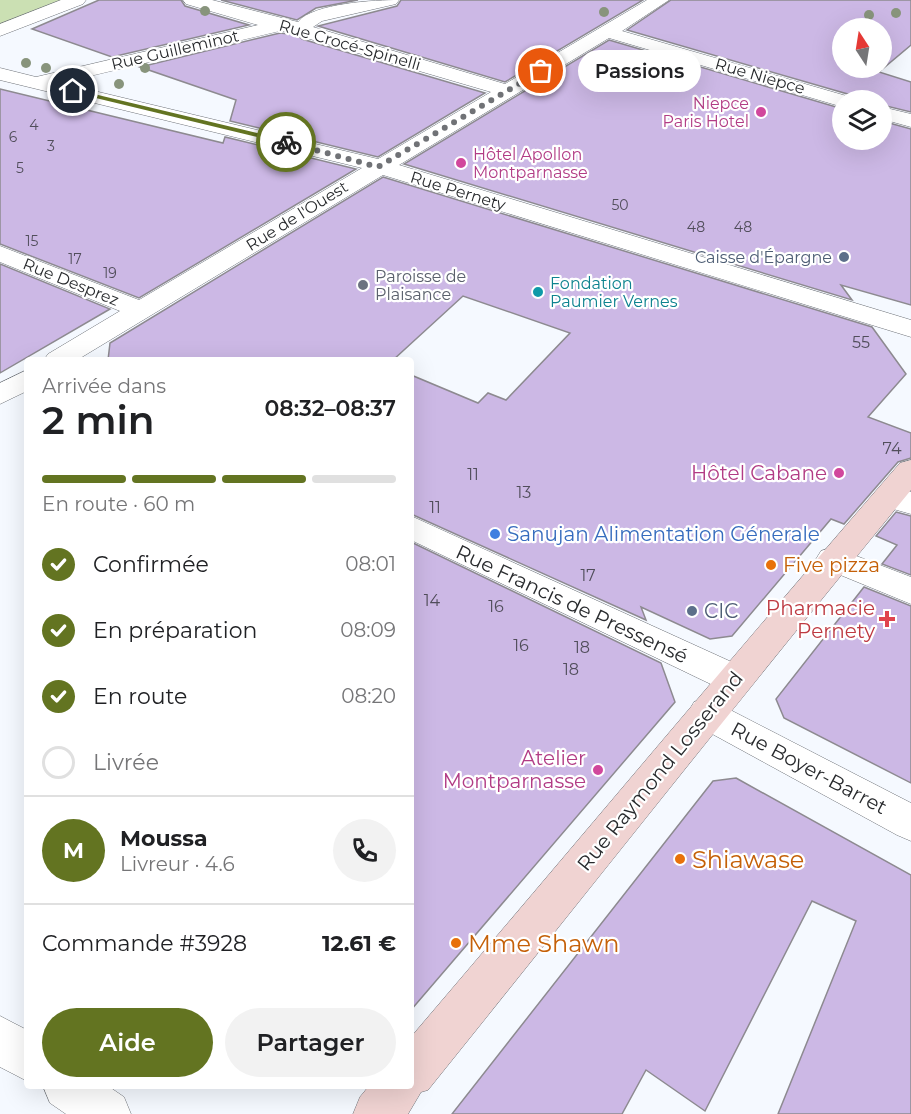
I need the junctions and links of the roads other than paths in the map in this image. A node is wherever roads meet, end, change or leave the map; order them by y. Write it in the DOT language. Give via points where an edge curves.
graph roads {
  1 [pos="77,0"];
  2 [pos="192,0"];
  3 [pos="390,0"];
  4 [pos="650,1"];
  5 [pos="280,25"];
  6 [pos="303,28"];
  7 [pos="0,30"];
  8 [pos="607,32"];
  9 [pos="0,74"];
  10 [pos="35,82"];
  11 [pos="508,91"];
  12 [pos="832,98"];
  13 [pos="892,116"];
  14 [pos="911,121"];
  15 [pos="378,167"];
  16 [pos="0,252"];
  17 [pos="142,311"];
  18 [pos="911,329"];
  19 [pos="63,357"];
  20 [pos="24,381"];
  21 [pos="0,395"];
  22 [pos="911,470"];
  23 [pos="901,500"];
  24 [pos="414,528"];
  25 [pos="833,559"];
  26 [pos="911,591"];
  27 [pos="734,679"];
  28 [pos="707,713"];
  29 [pos="911,823"];
  30 [pos="0,1039"];
  31 [pos="24,1056"];
  32 [pos="414,1069"];
  33 [pos="71,1089"];
  34 [pos="398,1089"];
  35 [pos="107,1114"];
  36 [pos="377,1114"];
  1 -- 7 [label="street"];
  2 -- 5 [label="street, Rue Crocé-Spinelli"];
  3 -- 6 [label="street" via="316,17"];
  4 -- 8 [label="street, Rue de l'Ouest"];
  5 -- 6 [label="street, Rue Crocé-Spinelli"];
  5 -- 10 [label="street, Rue Guilleminot"];
  6 -- 11 [label="street, Rue Crocé-Spinelli"];
  8 -- 11 [label="street, Rue de l'Ouest"];
  8 -- 12 [label="street, Rue Niepce"];
  9 -- 10 [label="street, Rue Pernety"];
  10 -- 15 [label="street, Rue Pernety"];
  11 -- 15 [label="street, Rue de l'Ouest"];
  13 -- 14 [label="street"];
  15 -- 17 [label="street, Rue de l'Ouest"];
  15 -- 18 [label="street, Rue Pernety"];
  16 -- 17 [label="street, Rue Desprez"];
  17 -- 19 [label="street, Rue de l'Ouest"];
  20 -- 21 [label="street"];
  22 -- 23 [label="street, Rue Raymond Losserand"];
  23 -- 25 [label="street, Rue Raymond Losserand"];
  24 -- 27 [label="street, Rue Francis de Pressensé"];
  25 -- 26 [label="street"];
  25 -- 27 [label="street, Rue Raymond Losserand"];
  27 -- 28 [label="street, Rue Raymond Losserand"];
  28 -- 29 [label="street, Rue Boyer-Barret"];
  28 -- 32 [label="street, Rue Raymond Losserand"];
  30 -- 31 [label="street"];
  33 -- 35 [label="street"];
  34 -- 36 [label="street"];
}
